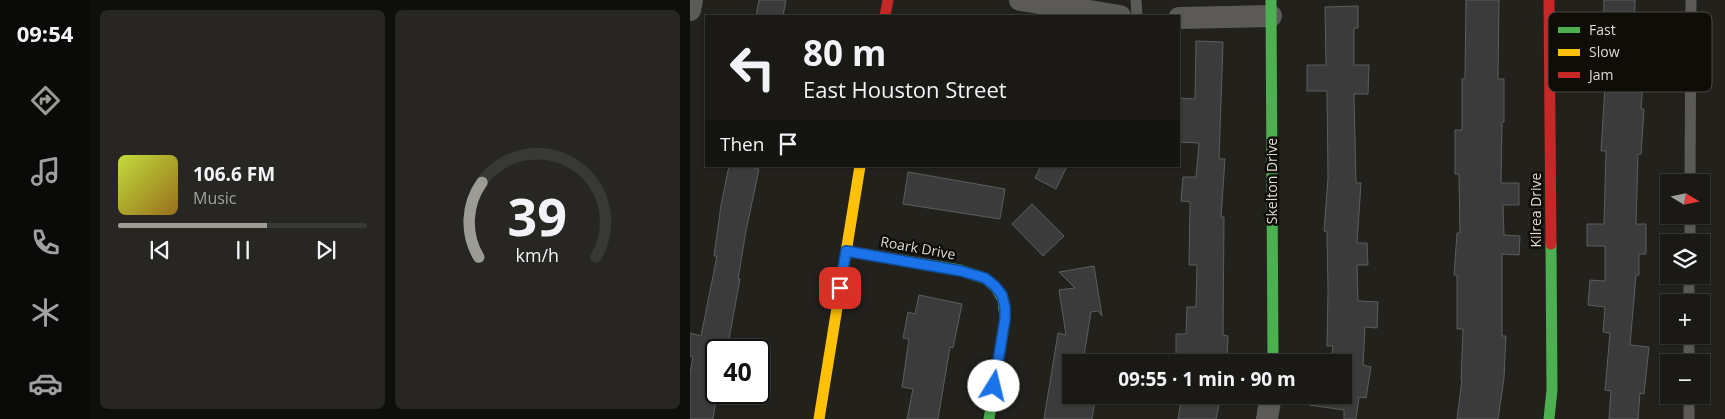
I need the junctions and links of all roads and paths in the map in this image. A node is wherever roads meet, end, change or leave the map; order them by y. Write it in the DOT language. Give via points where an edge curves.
graph roads {
  1 [pos="692,0"];
  2 [pos="888,0"];
  3 [pos="1020,0"];
  4 [pos="1136,0"];
  5 [pos="1271,8"];
  6 [pos="690,10"];
  7 [pos="886,15"];
  8 [pos="1114,15"];
  9 [pos="1137,15"];
  10 [pos="1180,18"];
  11 [pos="1550,92"];
  12 [pos="1690,92"];
  13 [pos="860,167"];
  14 [pos="1690,174"];
  15 [pos="846,251"];
  16 [pos="1273,354"];
  17 [pos="1270,404"];
  18 [pos="1689,404"];
  19 [pos="819,419"];
  20 [pos="988,419"];
  21 [pos="1267,419"];
  22 [pos="1549,419"];
  23 [pos="1689,419"];
  1 -- 6 [label="street"];
  2 -- 7 [label="street"];
  3 -- 8 [label="street"];
  4 -- 9 [label="lane"];
  5 -- 10 [label="street"];
  5 -- 16 [label="street, Skelton Drive"];
  11 -- 22 [label="street, Kilrea Drive" via="1552,380"];
  12 -- 14 [label="lane"];
  13 -- 15 [label="street"];
  15 -- 19 [label="street"];
  15 -- 20 [label="street, Roark Drive" via="961,271 985,278 995,286 1002,295 1005,319"];
  17 -- 21 [label="street"];
  18 -- 23 [label="lane"];
}
